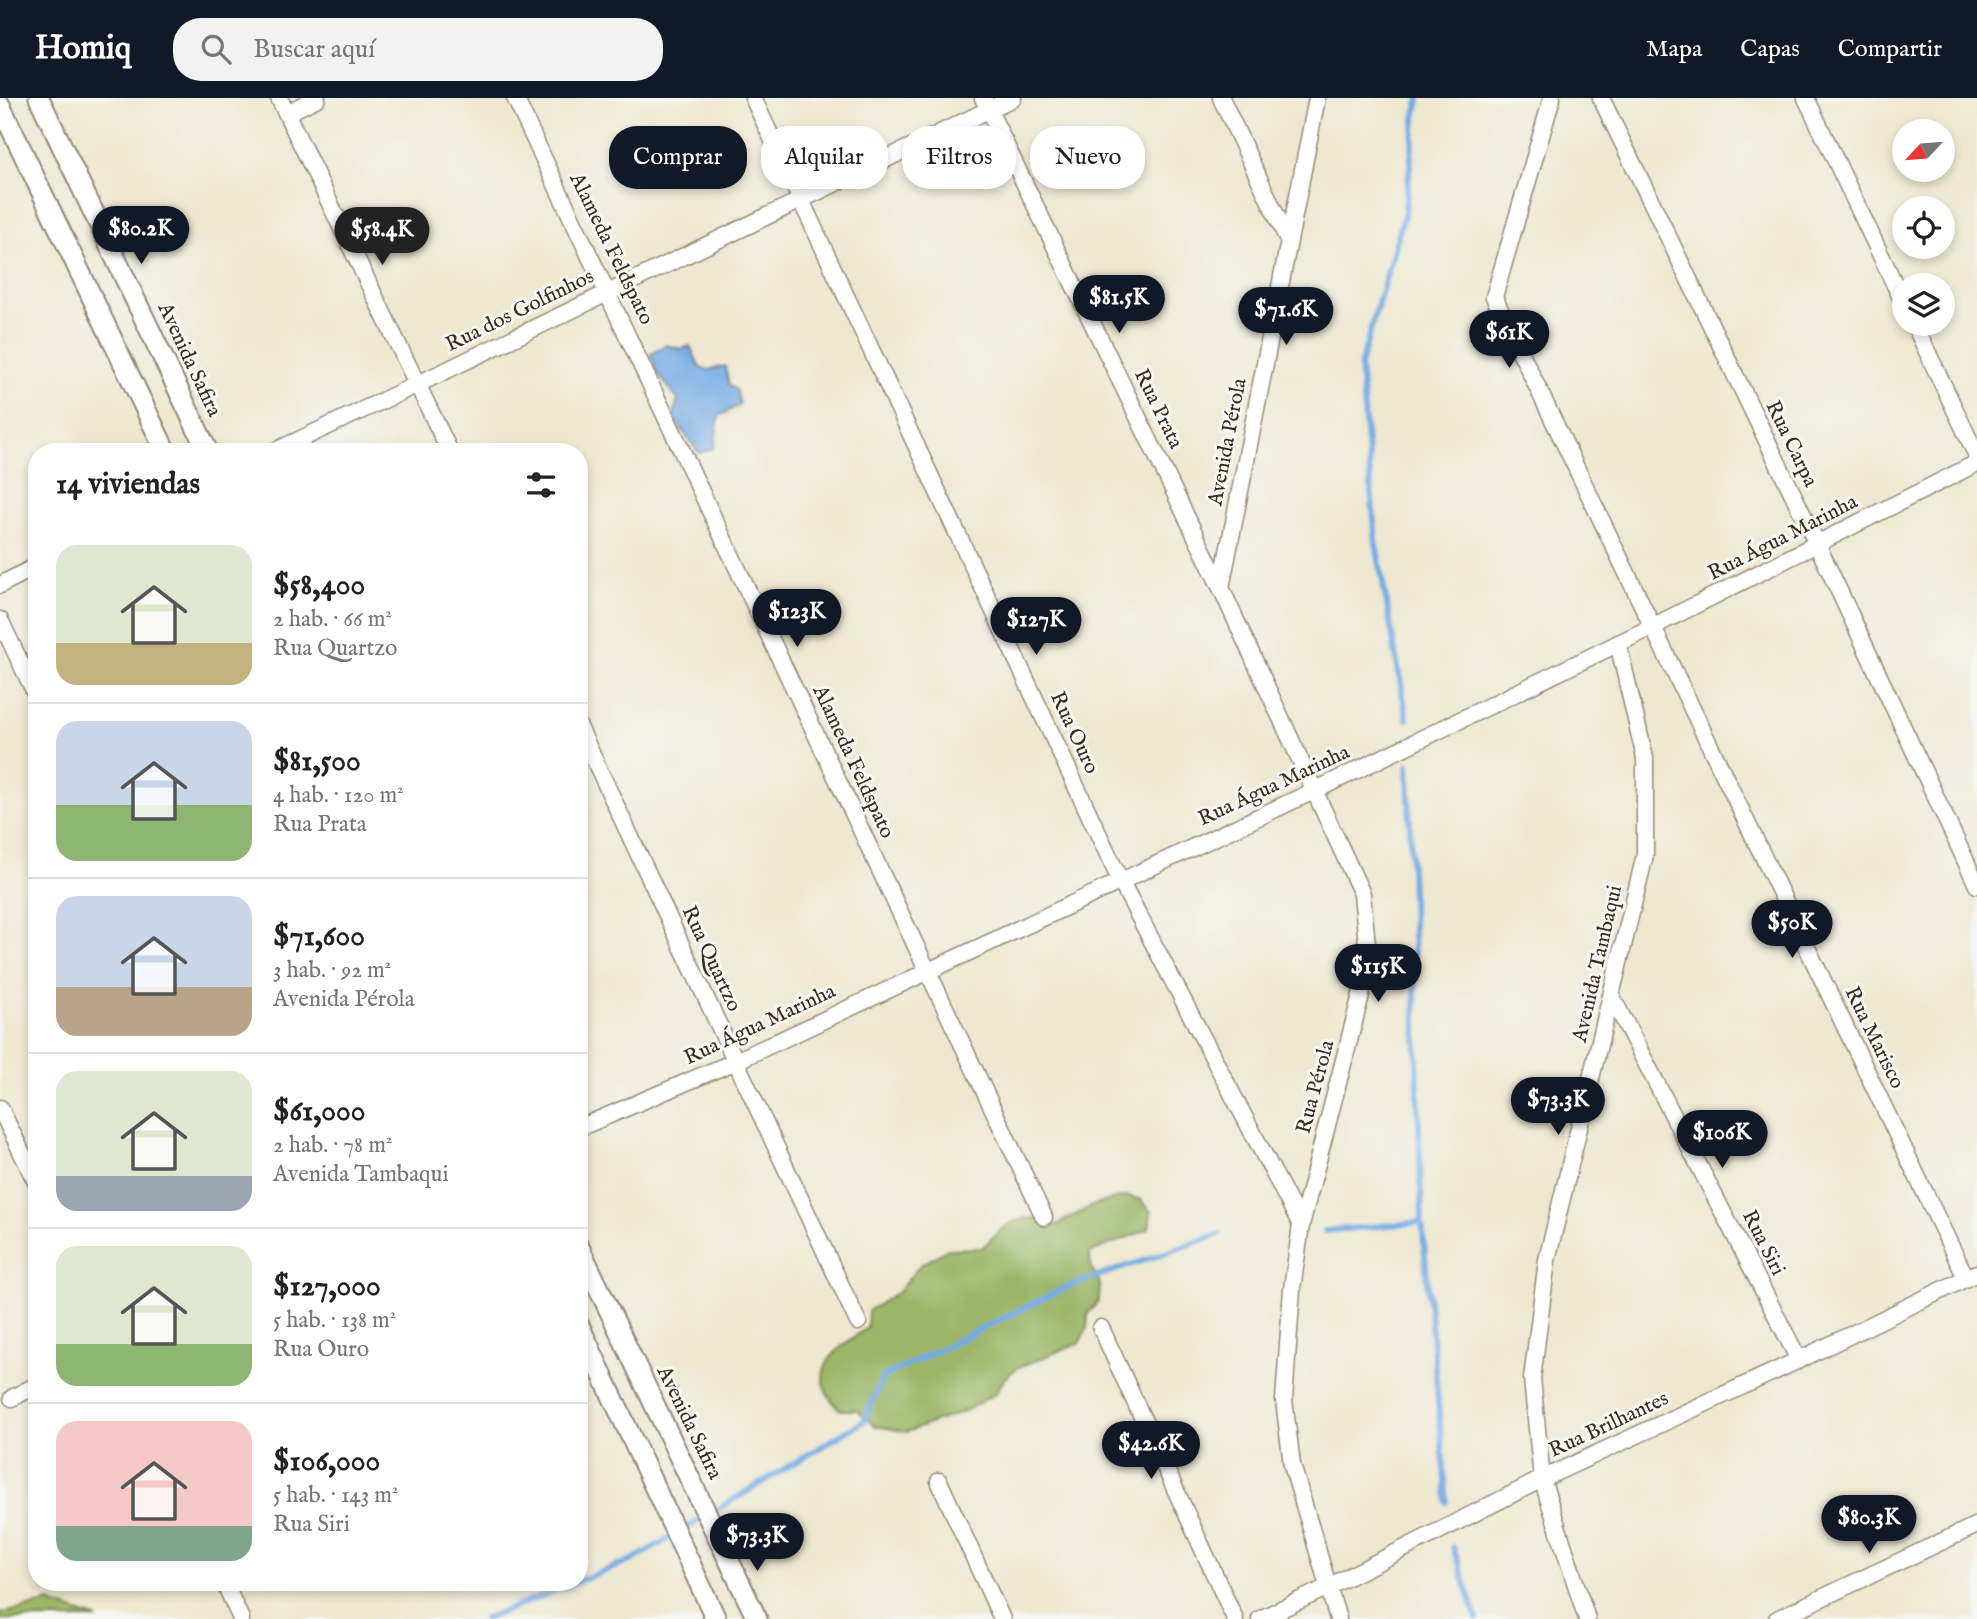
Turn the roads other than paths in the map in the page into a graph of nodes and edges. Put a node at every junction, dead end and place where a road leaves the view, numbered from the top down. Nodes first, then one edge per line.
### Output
1 (39, 98) edge
2 (317, 98) edge
3 (515, 98) edge
4 (753, 98) edge
5 (1013, 98) edge
6 (1221, 98) edge
7 (1317, 98) edge
8 (1552, 98) edge
9 (1601, 98) edge
10 (1805, 98) edge
11 (986, 104) edge
12 (0, 105) edge
13 (283, 106) edge
14 (802, 201) junction
15 (1288, 240) junction
16 (1892, 279) edge
17 (608, 291) junction
18 (1920, 336) edge
19 (418, 384) junction
20 (162, 443) edge
21 (204, 443) edge
22 (292, 443) edge
23 (446, 443) edge
24 (1977, 456) edge
25 (1977, 463) edge
26 (1816, 544) junction
27 (28, 571) edge
28 (0, 585) edge
29 (1221, 588) junction
30 (0, 620) edge
31 (1652, 627) junction
32 (1618, 643) junction
33 (28, 678) edge
34 (588, 746) edge
35 (1316, 790) junction
36 (1120, 880) junction
37 (1977, 885) edge
38 (928, 971) junction
39 (1612, 997) junction
40 (736, 1061) junction
41 (0, 1108) edge
42 (588, 1124) edge
43 (28, 1166) edge
44 (1044, 1217) dead end
45 (1301, 1225) junction
46 (588, 1266) edge
47 (1972, 1275) edge
48 (858, 1322) dead end
49 (1101, 1328) dead end
50 (588, 1344) edge
51 (1799, 1360) junction
52 (28, 1390) edge
53 (12, 1398) dead end
54 (1542, 1479) junction
55 (939, 1481) dead end
56 (1977, 1525) edge
57 (1328, 1587) junction
58 (228, 1591) edge
59 (242, 1619) edge
60 (716, 1619) edge
61 (757, 1619) edge
62 (1002, 1619) edge
63 (1235, 1619) edge
64 (1260, 1619) edge
65 (1338, 1619) edge
66 (1587, 1619) edge
67 (1777, 1619) edge

1 - 21 street, Avenida Safira
2 - 13 street
3 - 17 street, Alameda Feldspato
4 - 14 street, Rua Ouro
5 - 11 street, Rua dos Golfinhos
6 - 15 street
7 - 15 street, Avenida Pérola
8 - 31 street
9 - 26 street, Rua Carpa
10 - 16 street
11 - 14 street, Rua dos Golfinhos
11 - 29 street, Rua Prata
12 - 20 street
13 - 19 street
14 - 17 street, Rua dos Golfinhos
14 - 36 street, Rua Ouro
15 - 29 street, Avenida Pérola
17 - 19 street, Rua dos Golfinhos
17 - 38 street, Alameda Feldspato
18 - 24 street
19 - 22 street, Rua dos Golfinhos
19 - 23 street
25 - 26 street, Rua Água Marinha
26 - 31 street, Rua Água Marinha
26 - 37 street, Rua Carpa
27 - 28 street
29 - 35 street, Rua Pérola
30 - 33 street
31 - 32 street, Rua Água Marinha
31 - 47 street, Rua Marisco
32 - 35 street, Rua Água Marinha
32 - 39 street, Avenida Tambaqui
34 - 40 street, Rua Quartzo
35 - 36 street, Rua Água Marinha
35 - 45 street, Rua Pérola
36 - 38 street, Rua Água Marinha
36 - 45 street, Rua Ouro
38 - 40 street, Rua Água Marinha
38 - 44 street, Alameda Feldspato
39 - 51 street, Rua Siri
39 - 54 street, Avenida Tambaqui
40 - 42 street, Rua Água Marinha
40 - 48 street, Rua Quartzo
41 - 43 street
45 - 57 street, Rua Pérola
46 - 61 street, Avenida Safira
47 - 51 street, Rua Brilhantes
49 - 63 street
50 - 60 street
51 - 54 street, Rua Brilhantes
52 - 53 street
54 - 57 street, Rua Brilhantes
54 - 66 street, Avenida Tambaqui
55 - 62 street
56 - 67 street
57 - 64 street, Rua Brilhantes
57 - 65 street, Rua Pérola
58 - 59 street

